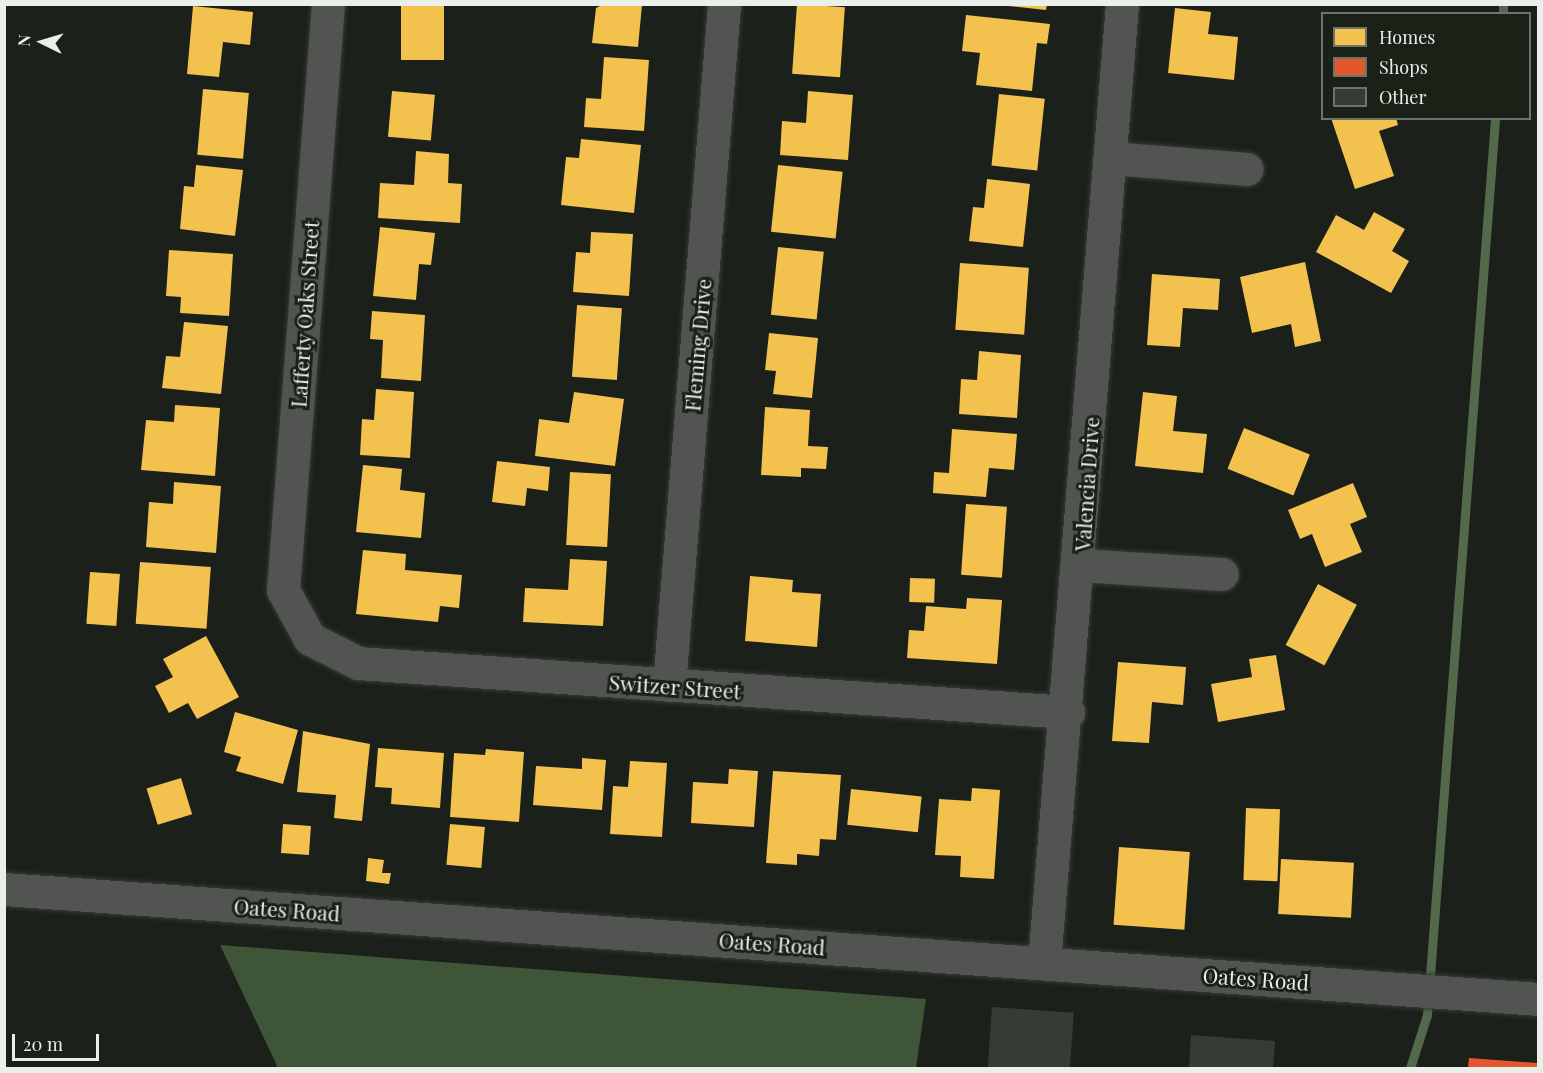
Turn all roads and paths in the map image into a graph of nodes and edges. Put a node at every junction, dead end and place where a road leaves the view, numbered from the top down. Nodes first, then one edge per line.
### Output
1 (328, 4) edge
2 (724, 4) edge
3 (1122, 4) edge
4 (1110, 158) junction
5 (1247, 170) dead end
6 (1080, 565) junction
7 (1222, 574) dead end
8 (299, 620) joint
9 (669, 685) junction
10 (1068, 712) junction
11 (4, 889) edge
12 (1044, 963) junction
13 (1539, 999) edge

1 - 8 street, Lafferty Oaks Street
2 - 9 street, Fleming Drive
3 - 4 street, Valencia Drive
4 - 5 street
4 - 6 street, Valencia Drive
6 - 7 street
6 - 10 street, Valencia Drive
8 - 9 street, Switzer Street
9 - 10 street, Switzer Street
10 - 12 street, Valencia Drive
11 - 12 street, Oates Road
12 - 13 street, Oates Road

